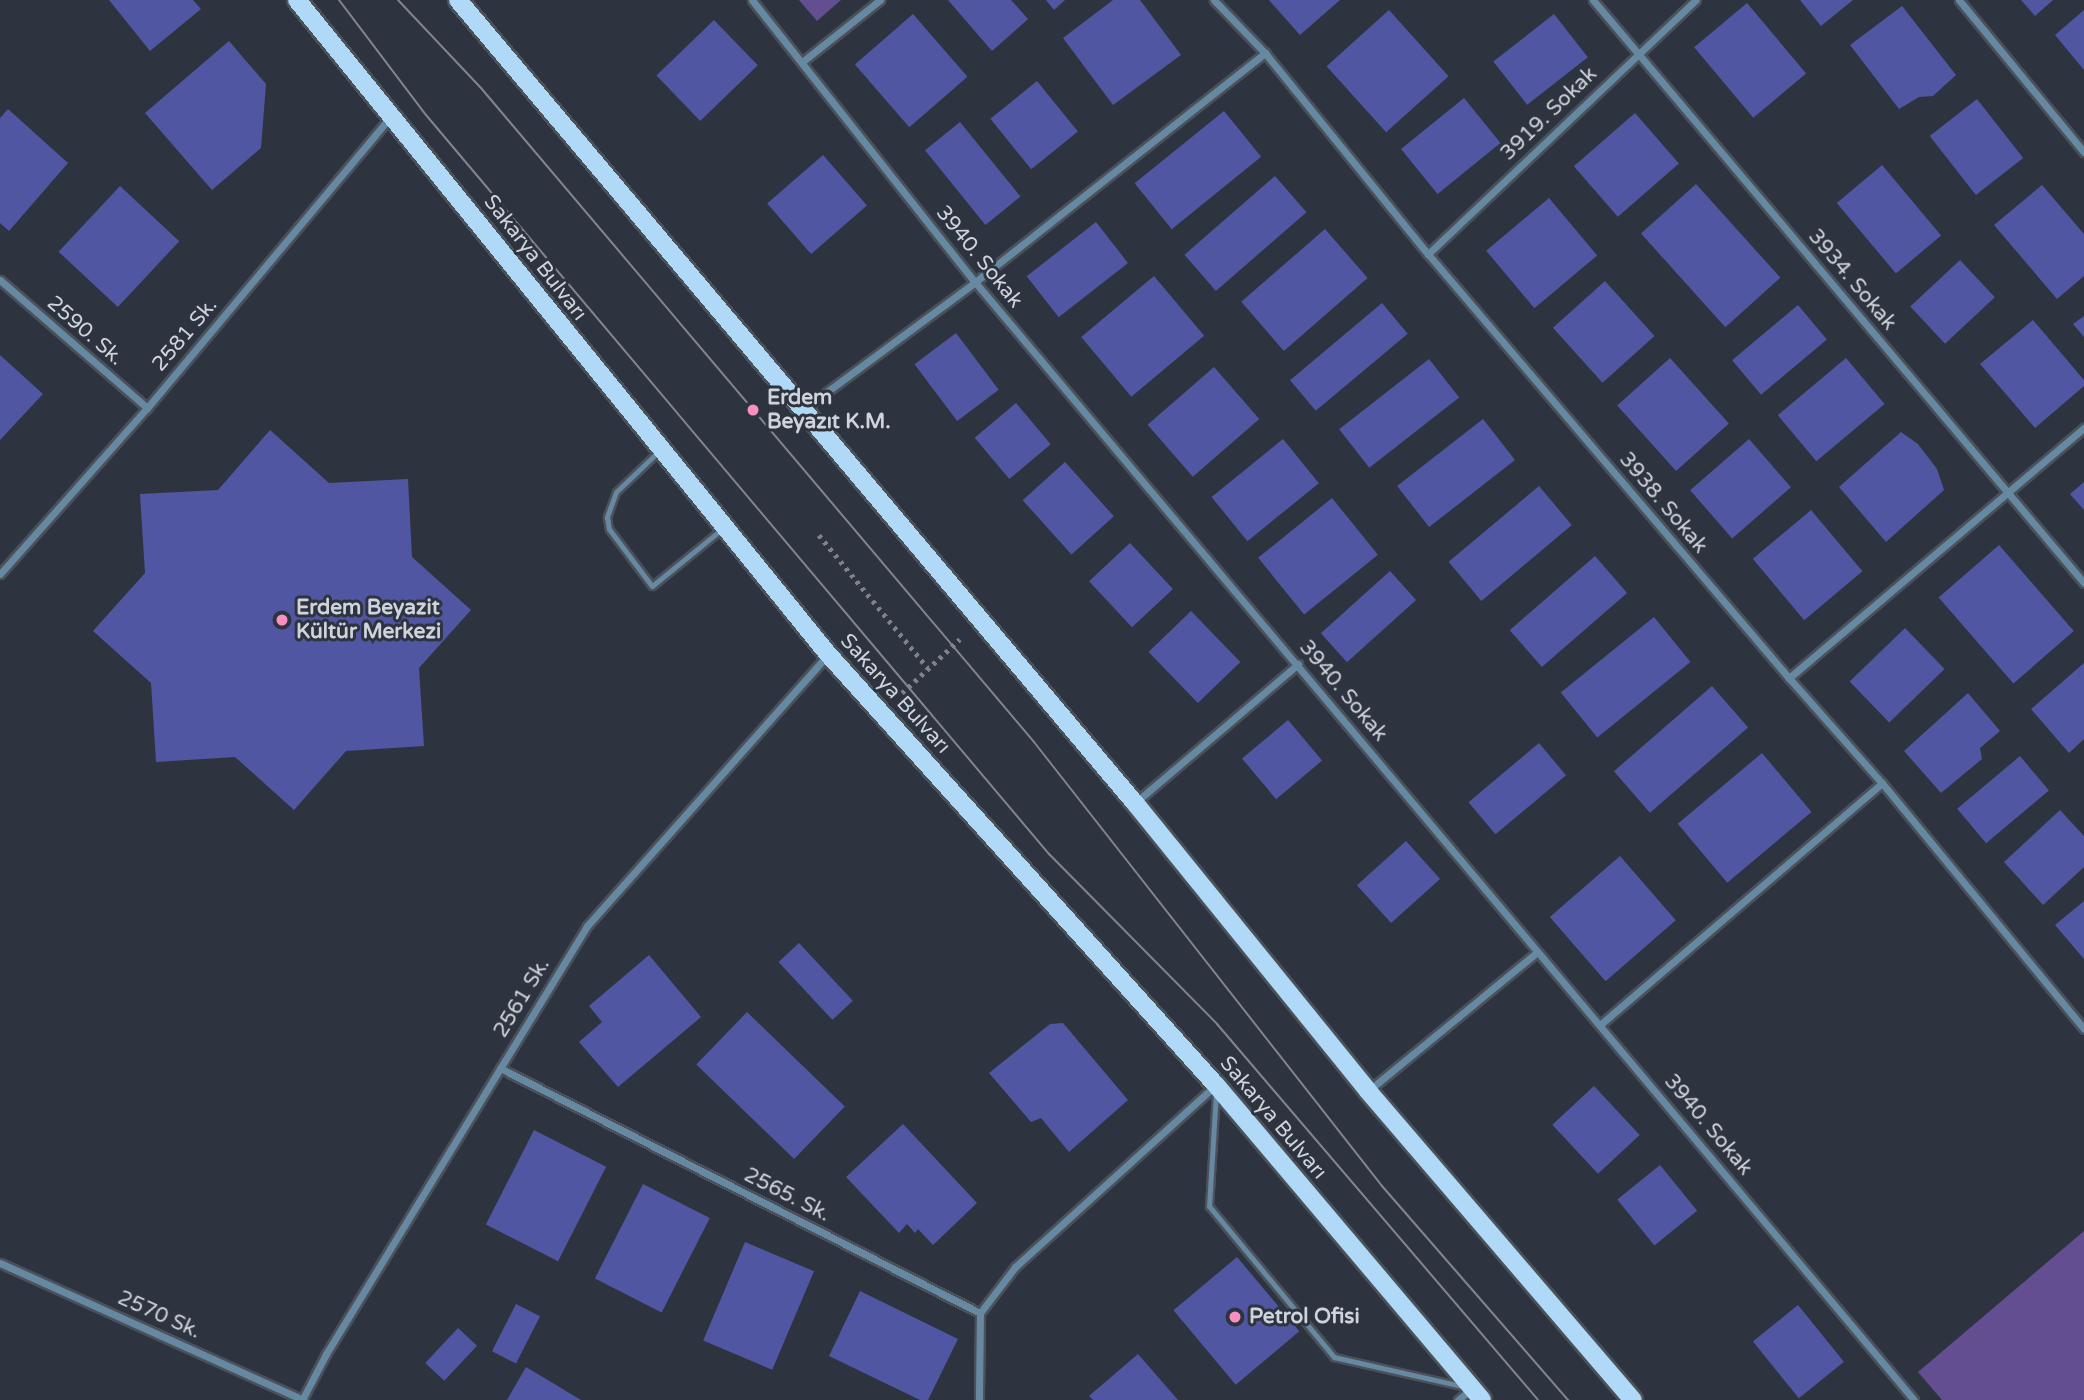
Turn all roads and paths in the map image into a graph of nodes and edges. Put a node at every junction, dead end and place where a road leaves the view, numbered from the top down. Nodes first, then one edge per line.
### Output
1 (297, 0) edge
2 (458, 0) edge
3 (751, 0) edge
4 (880, 0) edge
5 (1214, 0) edge
6 (1593, 0) edge
7 (1696, 0) edge
8 (1959, 0) edge
9 (1265, 53) junction
10 (1638, 53) junction
11 (802, 62) junction
12 (392, 114) junction
13 (2084, 152) edge
14 (1428, 254) junction
15 (0, 280) edge
16 (975, 282) junction
17 (147, 408) junction
18 (805, 408) junction
19 (2084, 428) edge
20 (661, 450) junction
21 (2009, 493) junction
22 (724, 527) junction
23 (819, 535) dead end
24 (0, 574) edge
25 (2084, 583) edge
26 (982, 619) junction
27 (828, 654) junction
28 (1298, 664) junction
29 (928, 668) junction
30 (1789, 678) junction
31 (880, 712) junction
32 (1882, 783) junction
33 (1135, 803) junction
34 (1537, 951) junction
35 (1601, 1024) junction
36 (2084, 1029) edge
37 (500, 1068) junction
38 (1216, 1085) junction
39 (1368, 1091) junction
40 (0, 1263) edge
41 (980, 1313) junction
42 (1477, 1394) edge
43 (302, 1400) edge
44 (979, 1400) edge
45 (1458, 1400) edge
46 (1633, 1400) edge
47 (1914, 1400) edge

1 - 12 main road, Sakarya Bulvarı
2 - 18 main road
3 - 11 street, 3940. Sokak
4 - 11 street
5 - 9 street, 3938. Sokak
6 - 10 street, 3934. Sokak
7 - 10 street, 3919. Sokak
8 - 13 street
9 - 14 street, 3938. Sokak
9 - 16 street
10 - 14 street, 3919. Sokak
10 - 21 street, 3934. Sokak
11 - 16 street, 3940. Sokak
12 - 17 street, 2581 Sk.
12 - 20 main road, Sakarya Bulvarı
14 - 30 street, 3938. Sokak
15 - 17 street, 2590. Sk.
16 - 18 street
16 - 28 street, 3940. Sokak
17 - 24 street, 2581 Sk.
18 - 26 main road
19 - 21 street
20 - 22 main road, Sakarya Bulvarı
20 - 22 lane
21 - 25 street, 3934. Sokak
21 - 30 street
22 - 27 main road, Sakarya Bulvarı
23 - 29 path
26 - 29 path
26 - 33 main road
27 - 31 main road, Sakarya Bulvarı
27 - 37 street, 2561 Sk.
28 - 33 street
28 - 34 street, 3940. Sokak
29 - 31 path
30 - 32 street, 3938. Sokak
31 - 38 main road, Sakarya Bulvarı
32 - 35 street
32 - 36 street, 3938. Sokak
33 - 39 main road
34 - 35 street, 3940. Sokak
34 - 39 street
35 - 47 street, 3940. Sokak
37 - 41 street, 2565. Sk.
37 - 43 street, 2561 Sk.
38 - 41 street
38 - 42 main road, Sakarya Bulvarı
38 - 42 lane
39 - 46 main road
40 - 43 street, 2570 Sk.
41 - 44 street
42 - 45 street

